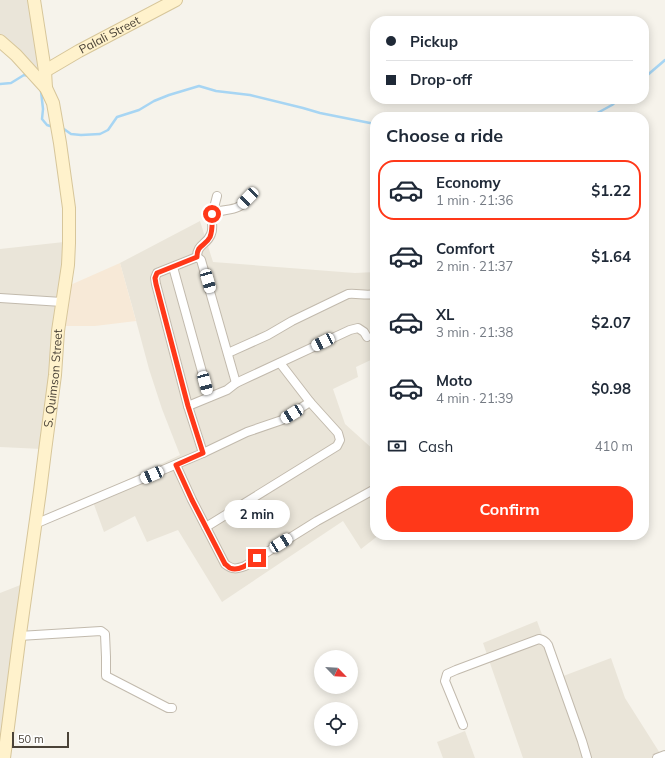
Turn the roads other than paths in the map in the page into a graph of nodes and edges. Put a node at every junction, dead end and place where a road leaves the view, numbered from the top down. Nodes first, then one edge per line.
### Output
1 (34, 0) edge
2 (176, 0) edge
3 (0, 41) edge
4 (45, 71) junction
5 (46, 88) junction
6 (217, 196) dead end
7 (248, 198) dead end
8 (212, 214) junction
9 (197, 257) junction
10 (173, 267) junction
11 (370, 294) edge
12 (0, 298) edge
13 (62, 302) junction
14 (367, 337) dead end
15 (228, 353) junction
16 (280, 363) junction
17 (236, 383) junction
18 (209, 397) junction
19 (310, 402) junction
20 (188, 406) junction
21 (203, 453) junction
22 (176, 465) junction
23 (370, 492) edge
24 (35, 524) junction
25 (206, 527) junction
26 (19, 636) junction
27 (172, 708) dead end
28 (463, 725) dead end
29 (665, 755) edge
30 (4, 758) edge
31 (587, 758) edge
32 (657, 758) edge

1 - 4 street, S. Quimson Street
2 - 4 street, Palali Street
3 - 5 street
4 - 5 street, S. Quimson Street
5 - 13 street, S. Quimson Street
6 - 8 street
7 - 8 street
8 - 9 street
9 - 10 street
9 - 15 street
10 - 18 street
10 - 20 street
11 - 15 street
12 - 13 street
13 - 24 street, S. Quimson Street
14 - 16 street
15 - 17 street
16 - 17 street
16 - 19 street
17 - 18 street
18 - 20 street
19 - 21 street
19 - 25 street
20 - 21 street
21 - 22 street
22 - 24 street
22 - 25 street
23 - 25 street
24 - 26 street, S. Quimson Street
26 - 27 street
26 - 30 street, S. Quimson Street
28 - 31 street
29 - 32 street

